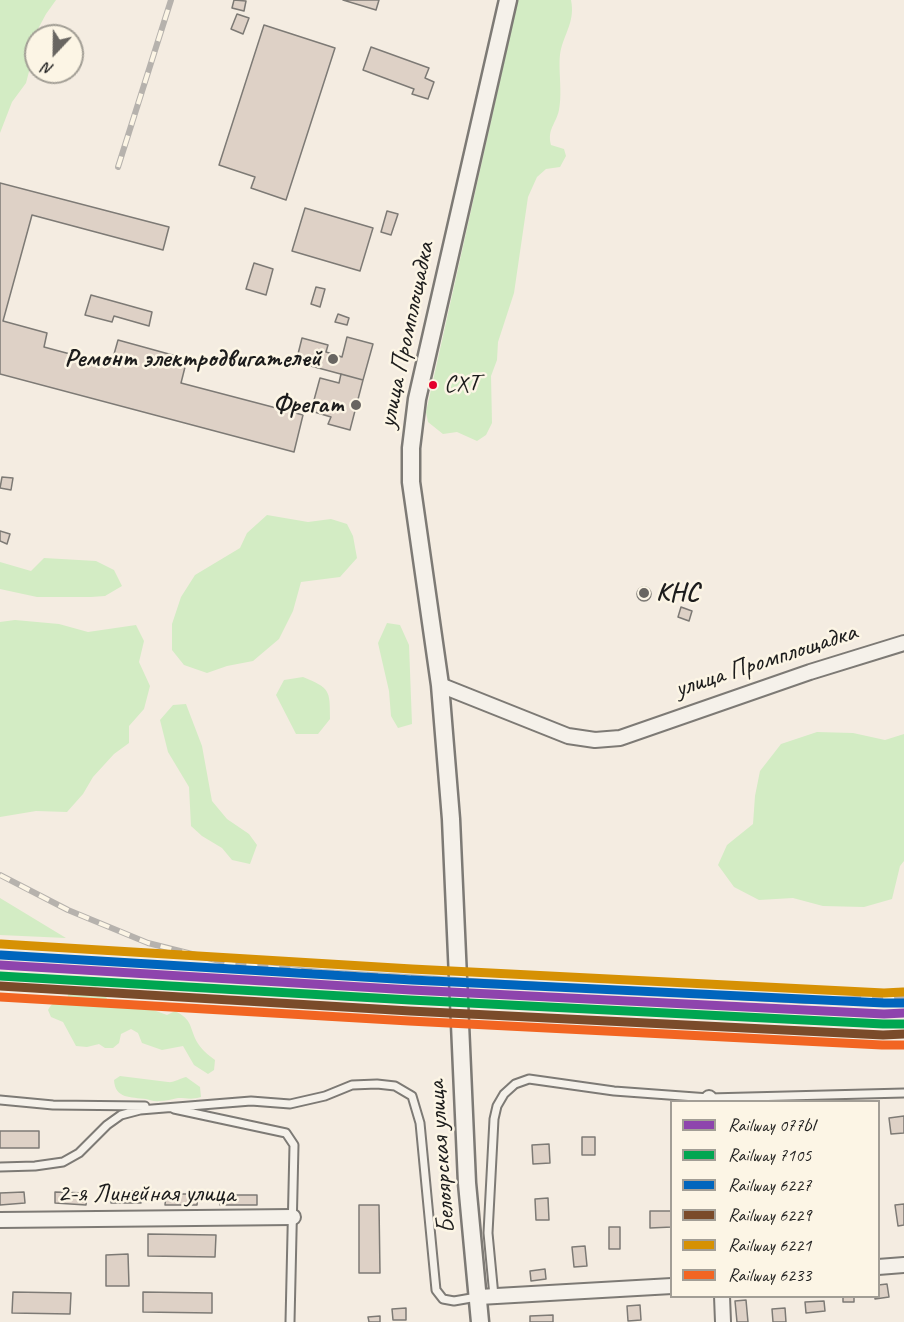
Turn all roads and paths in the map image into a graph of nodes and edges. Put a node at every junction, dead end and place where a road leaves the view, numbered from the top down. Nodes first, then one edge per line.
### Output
1 (508, 0) edge
2 (904, 643) edge
3 (440, 685) junction
4 (460, 988) joint
5 (904, 1092) edge
6 (0, 1100) edge
7 (709, 1100) edge
8 (164, 1107) junction
9 (0, 1167) edge
10 (293, 1217) junction
11 (0, 1220) edge
12 (904, 1265) edge
13 (880, 1267) edge
14 (670, 1286) edge
15 (486, 1296) junction
16 (722, 1298) edge
17 (290, 1322) edge
18 (480, 1322) edge
19 (723, 1322) edge

1 - 3 street, улица Промплощадка
2 - 3 street, улица Промплощадка
3 - 4 street, улица Промплощадка
4 - 15 street, Белоярская улица
5 - 7 lane
6 - 8 lane
7 - 15 lane
8 - 9 lane
8 - 10 lane
8 - 15 lane
10 - 11 street, 2-я Линейная улица
10 - 17 lane
12 - 13 street
14 - 15 street
15 - 18 street, Белоярская улица
16 - 19 street

